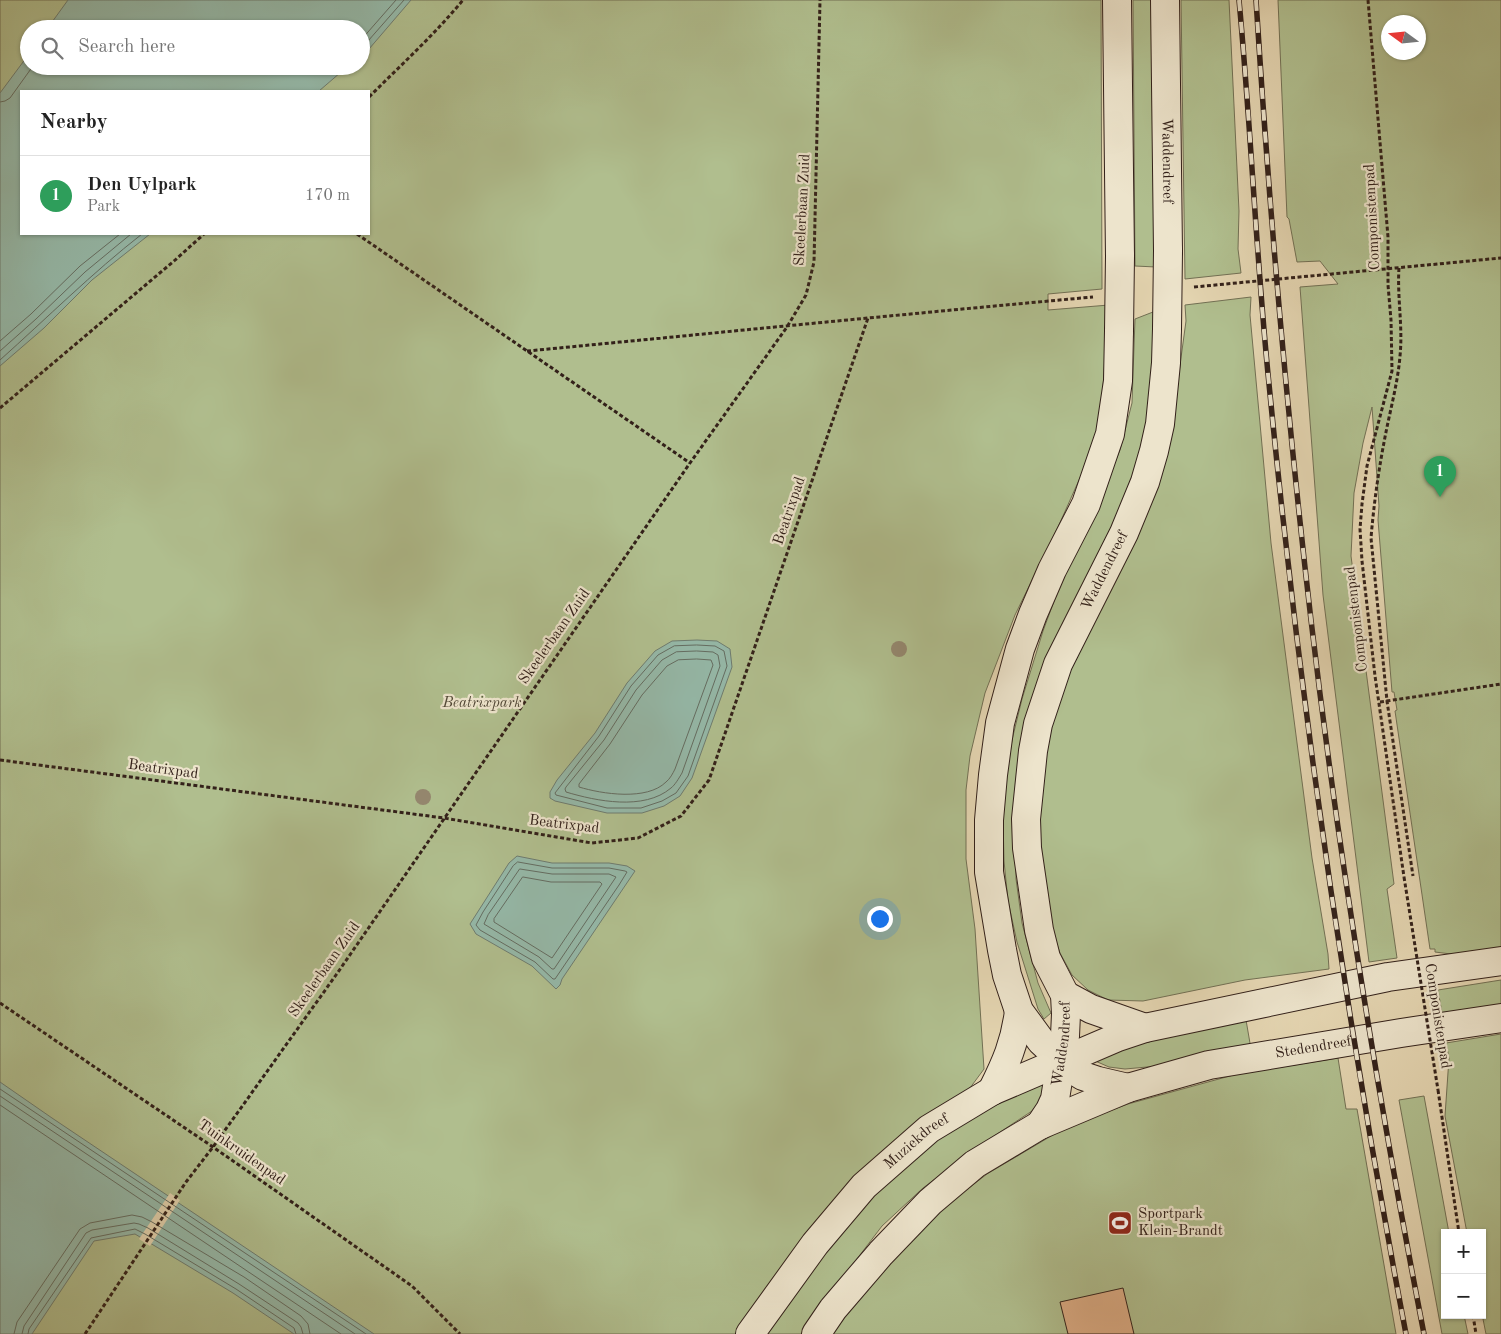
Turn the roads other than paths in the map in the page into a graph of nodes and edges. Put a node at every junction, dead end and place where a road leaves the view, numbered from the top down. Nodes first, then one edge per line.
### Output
1 (1118, 0) edge
2 (1165, 0) edge
3 (1501, 960) edge
4 (1065, 995) junction
5 (1019, 1011) junction
6 (1501, 1018) edge
7 (1145, 1028) junction
8 (1061, 1061) junction
9 (1128, 1088) junction
10 (992, 1091) junction
11 (1040, 1125) junction
12 (750, 1334) edge
13 (816, 1334) edge

1 - 5 main road, bridge
2 - 4 main road, Waddendreef, bridge
3 - 7 main road
4 - 7 main road
4 - 8 main road, Waddendreef
5 - 8 main road, Stedendreef
5 - 10 main road
6 - 9 main road, Stedendreef
7 - 8 main road, Muziekdreef
8 - 9 main road, Stedendreef
8 - 10 main road, Muziekdreef
8 - 11 main road, Waddendreef
9 - 11 main road, Stedendreef
10 - 12 main road, Muziekdreef
11 - 13 main road

